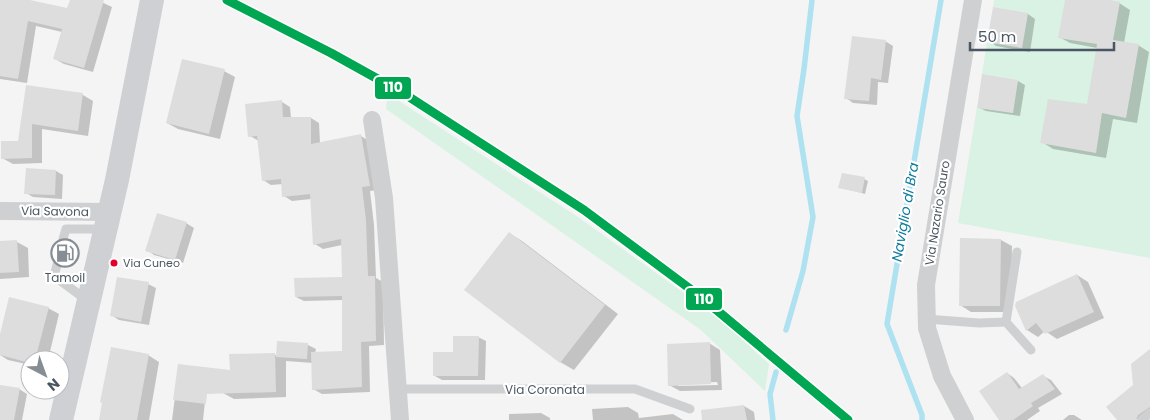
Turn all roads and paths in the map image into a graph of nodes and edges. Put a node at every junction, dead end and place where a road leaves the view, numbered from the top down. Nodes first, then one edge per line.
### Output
1 (973, 0) edge
2 (151, 5) edge
3 (372, 120) dead end
4 (0, 211) edge
5 (108, 220) junction
6 (63, 239) dead end
7 (1017, 252) dead end
8 (60, 254) dead end
9 (88, 302) junction
10 (926, 319) junction
11 (1006, 322) junction
12 (1031, 350) dead end
13 (397, 390) junction
14 (690, 408) dead end
15 (1150, 413) edge
16 (61, 420) edge
17 (400, 420) edge
18 (965, 420) edge
19 (1142, 420) edge

1 - 10 street, Via Nazario Sauro
2 - 5 main road
3 - 13 street
4 - 5 street, Via Savona
5 - 6 lane
5 - 9 main road
7 - 11 lane
8 - 9 lane
9 - 16 main road
10 - 11 lane
10 - 18 street, Via Nazario Sauro
11 - 12 lane
13 - 14 lane, Via Coronata
13 - 17 street
15 - 19 lane

